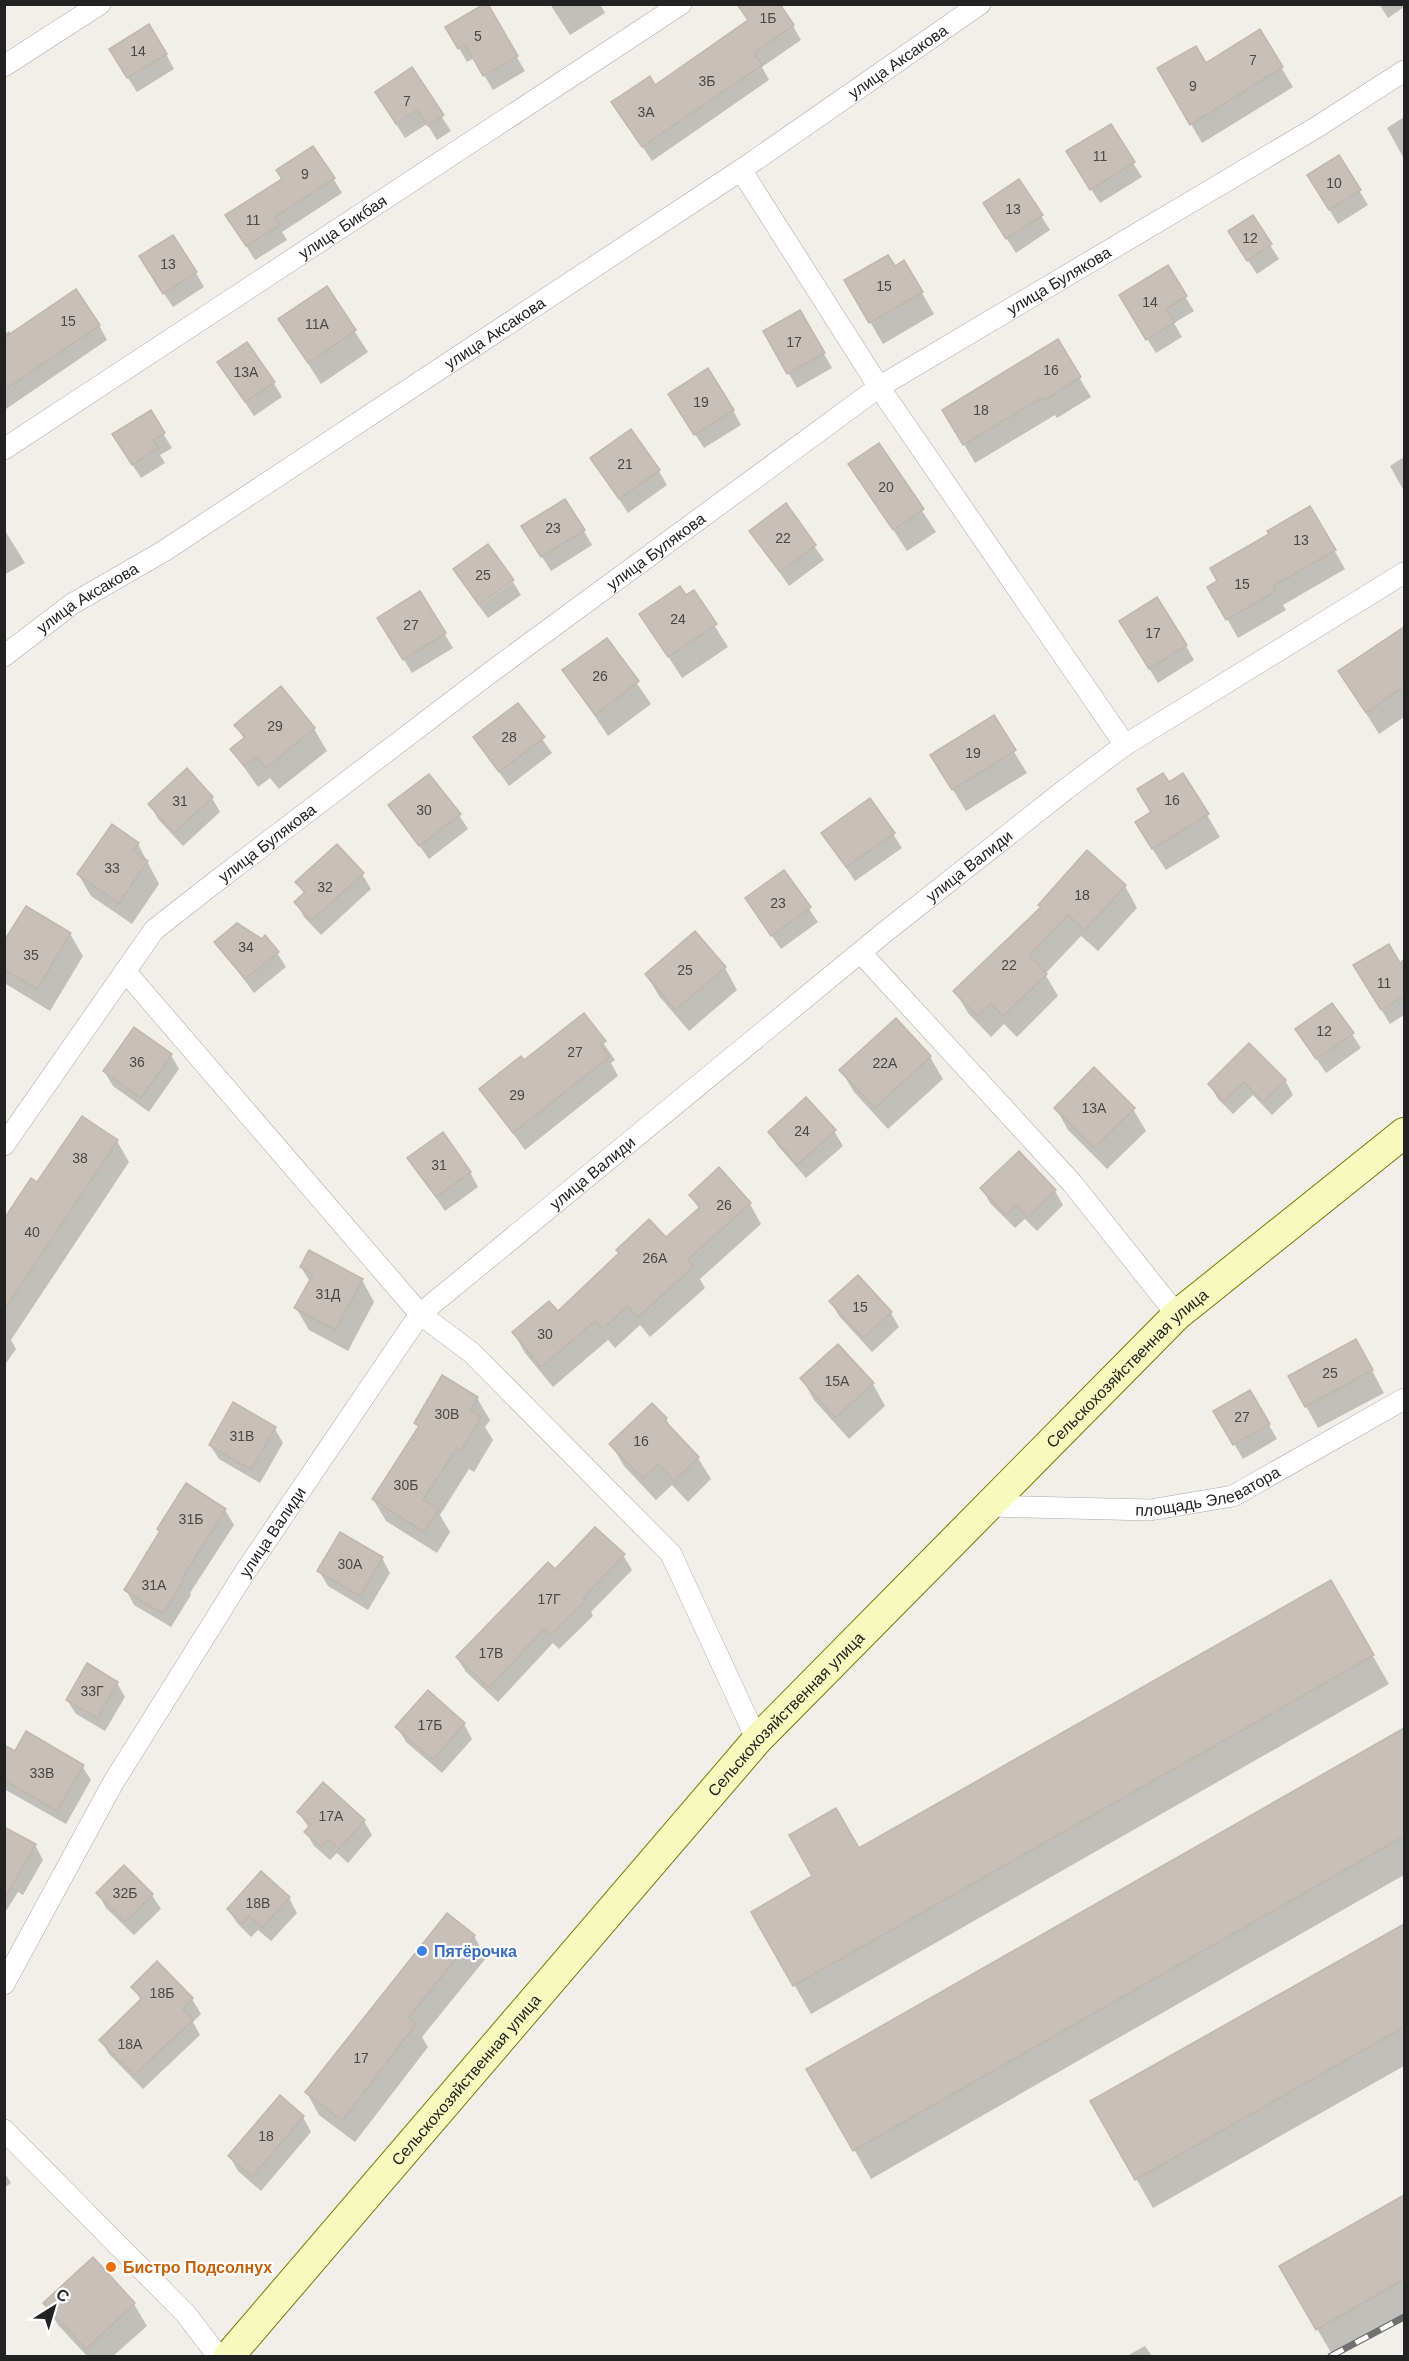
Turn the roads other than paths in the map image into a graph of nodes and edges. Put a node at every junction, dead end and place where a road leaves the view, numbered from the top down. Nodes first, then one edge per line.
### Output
1 (100, 4) edge
2 (681, 4) edge
3 (980, 4) edge
4 (4, 66) edge
5 (1404, 71) edge
6 (741, 170) junction
7 (879, 387) junction
8 (4, 449) edge
9 (1404, 573) edge
10 (4, 656) edge
11 (1125, 746) junction
12 (861, 953) junction
13 (125, 971) junction
14 (1404, 1133) edge
15 (4, 1145) edge
16 (420, 1314) junction
17 (1177, 1315) junction
18 (1404, 1399) edge
19 (989, 1506) junction
20 (757, 1740) junction
21 (4, 1984) edge
22 (4, 2130) edge
23 (218, 2356) edge
24 (230, 2356) edge

1 - 4 street
2 - 8 street, улица Бикбая
3 - 6 street, улица Аксакова
5 - 7 street, улица Булякова
6 - 7 street
6 - 10 street, улица Аксакова
7 - 11 street
7 - 13 street, улица Булякова
9 - 11 street, улица Валиди
11 - 12 street, улица Валиди
12 - 16 street, улица Валиди
12 - 17 street
13 - 15 street, улица Булякова
13 - 16 street
14 - 17 main road, Сельскохозяйственная улица
16 - 20 street
16 - 21 street, улица Валиди
17 - 19 main road, Сельскохозяйственная улица
18 - 19 street, площадь Элеватора
19 - 20 main road, Сельскохозяйственная улица
20 - 24 main road, Сельскохозяйственная улица
22 - 23 street

